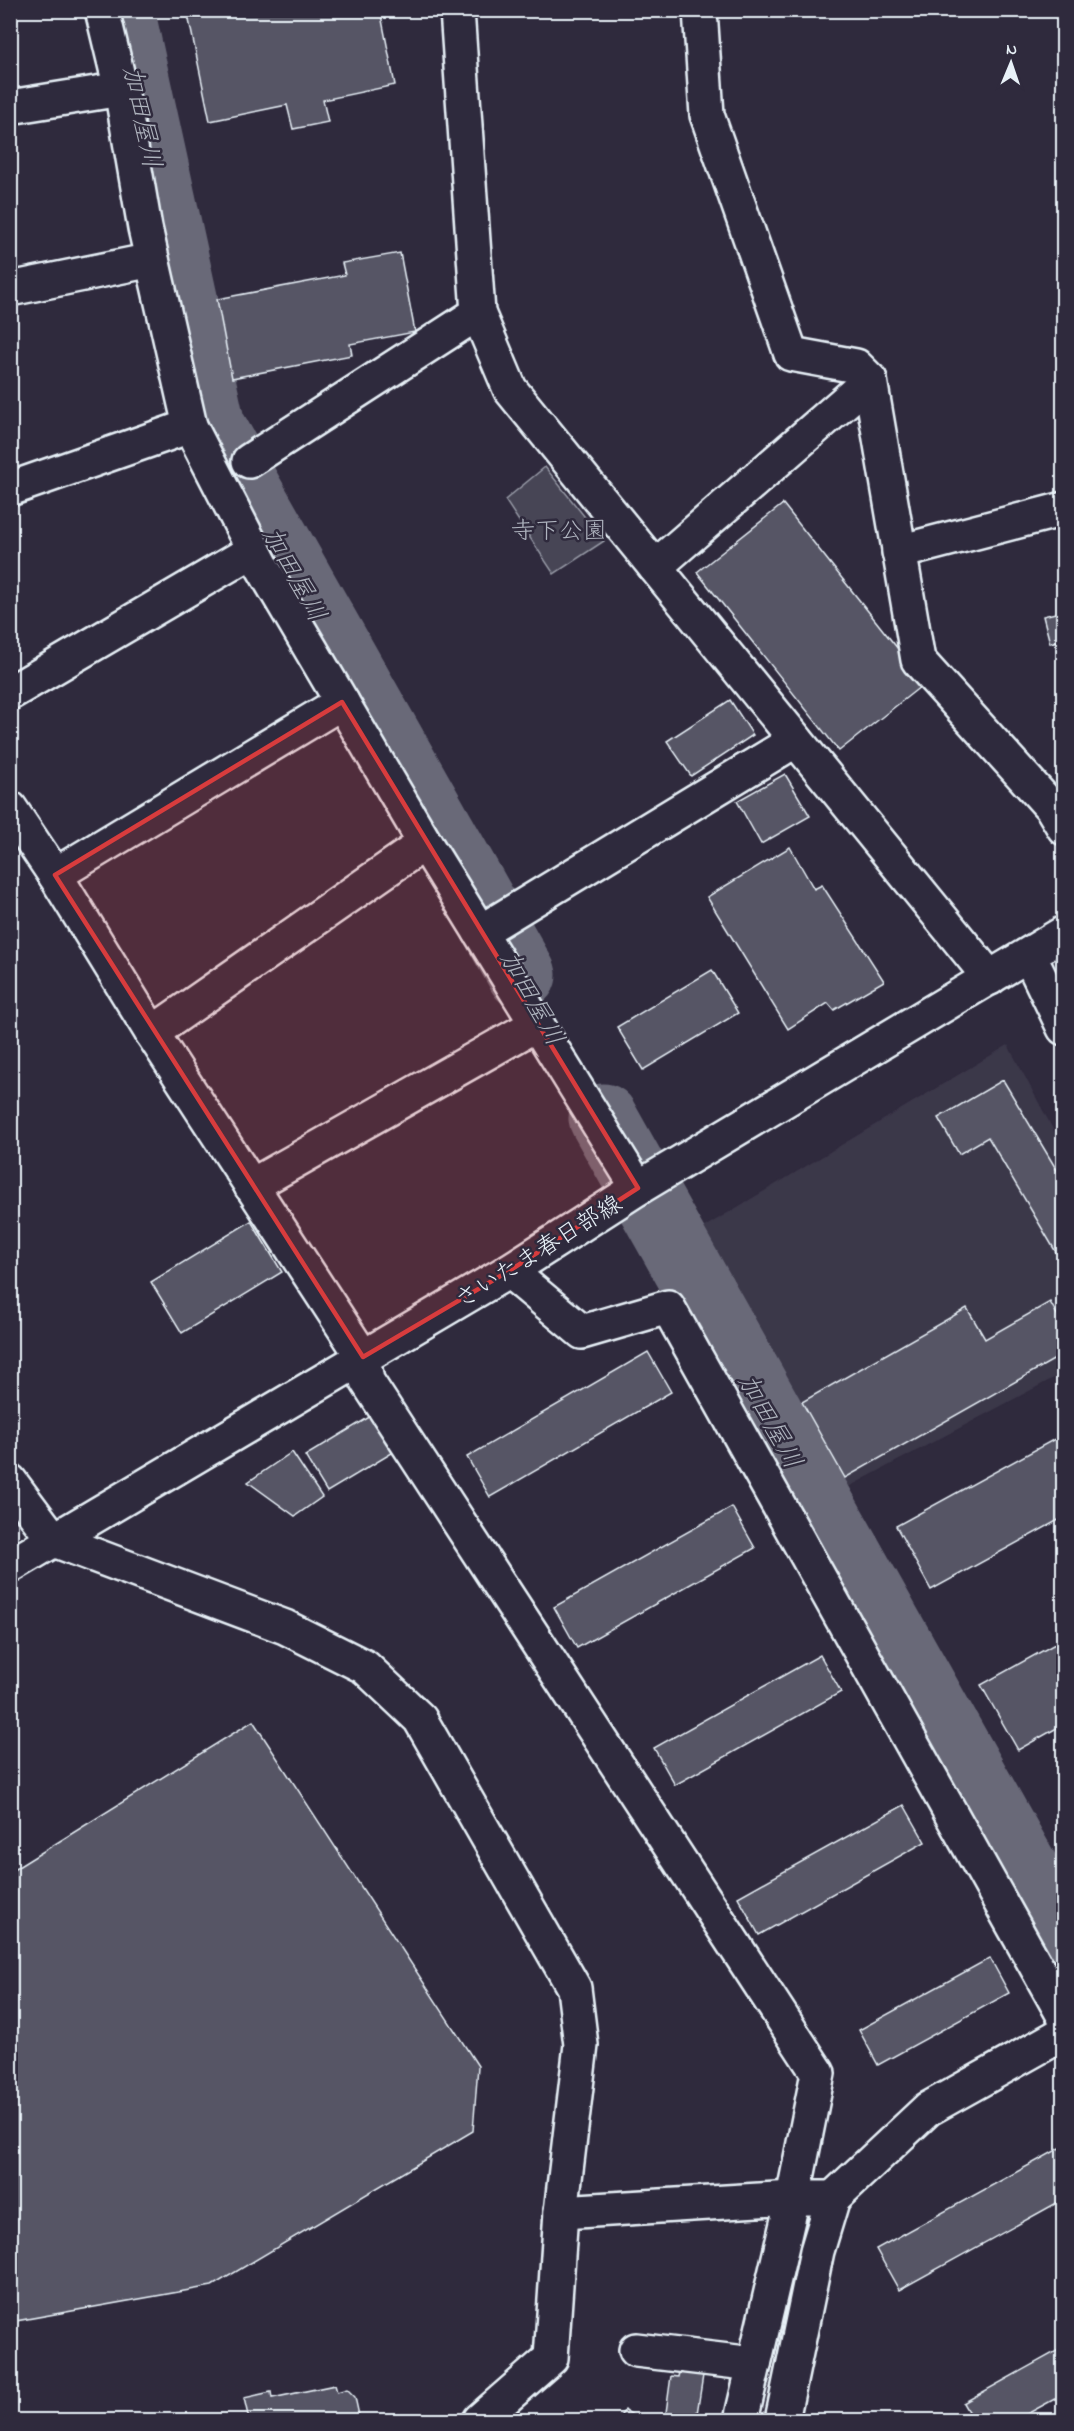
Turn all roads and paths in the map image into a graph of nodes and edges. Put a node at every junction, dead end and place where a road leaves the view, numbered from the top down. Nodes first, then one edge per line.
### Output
1 (102, 10) edge
2 (457, 10) edge
3 (700, 10) edge
4 (121, 89) junction
5 (10, 107) edge
6 (152, 260) junction
7 (10, 289) edge
8 (478, 314) junction
9 (870, 380) junction
10 (190, 426) junction
11 (249, 461) dead end
12 (10, 489) edge
13 (1064, 509) edge
14 (254, 550) junction
15 (899, 552) junction
16 (655, 567) junction
17 (10, 693) edge
18 (342, 702) junction
19 (796, 740) junction
20 (10, 808) edge
21 (1064, 828) edge
22 (425, 843) junction
23 (55, 875) junction
24 (480, 932) junction
25 (1064, 933) edge
26 (1029, 955) junction
27 (990, 978) junction
28 (537, 1024) junction
29 (1064, 1028) edge
30 (152, 1033) junction
31 (251, 1186) junction
32 (638, 1188) junction
33 (510, 1271) junction
34 (363, 1357) junction
35 (10, 1481) edge
36 (54, 1540) junction
37 (10, 1566) edge
38 (1064, 2016) edge
39 (1064, 2032) edge
40 (793, 2198) junction
41 (833, 2198) junction
42 (561, 2212) junction
43 (636, 2350) dead end
44 (754, 2364) junction
45 (480, 2421) edge
46 (741, 2421) edge
47 (782, 2421) edge

1 - 4 street
2 - 8 street
3 - 9 street
4 - 5 street
4 - 6 street
6 - 7 street
6 - 10 street
8 - 11 street
8 - 16 street
9 - 15 street
9 - 16 street
10 - 12 street
10 - 14 street
13 - 15 street
14 - 17 street
14 - 18 street
15 - 21 street
16 - 19 street
18 - 22 street
18 - 23 street
19 - 24 street
19 - 27 street
20 - 23 street
22 - 24 street
22 - 30 street
23 - 30 street
24 - 28 street
25 - 26 street, さいたま春日部線
26 - 27 street, さいたま春日部線
26 - 29 street
27 - 32 street, さいたま春日部線
28 - 31 street
28 - 32 street
30 - 31 street
31 - 34 street
32 - 33 street, さいたま春日部線
33 - 34 street, さいたま春日部線
33 - 38 street
34 - 36 street, さいたま春日部線
34 - 40 street
35 - 36 street
36 - 37 street, さいたま春日部線
36 - 42 street
39 - 41 street
40 - 41 street
40 - 42 street
40 - 44 street
41 - 47 street
42 - 45 street
43 - 44 street
44 - 46 street

